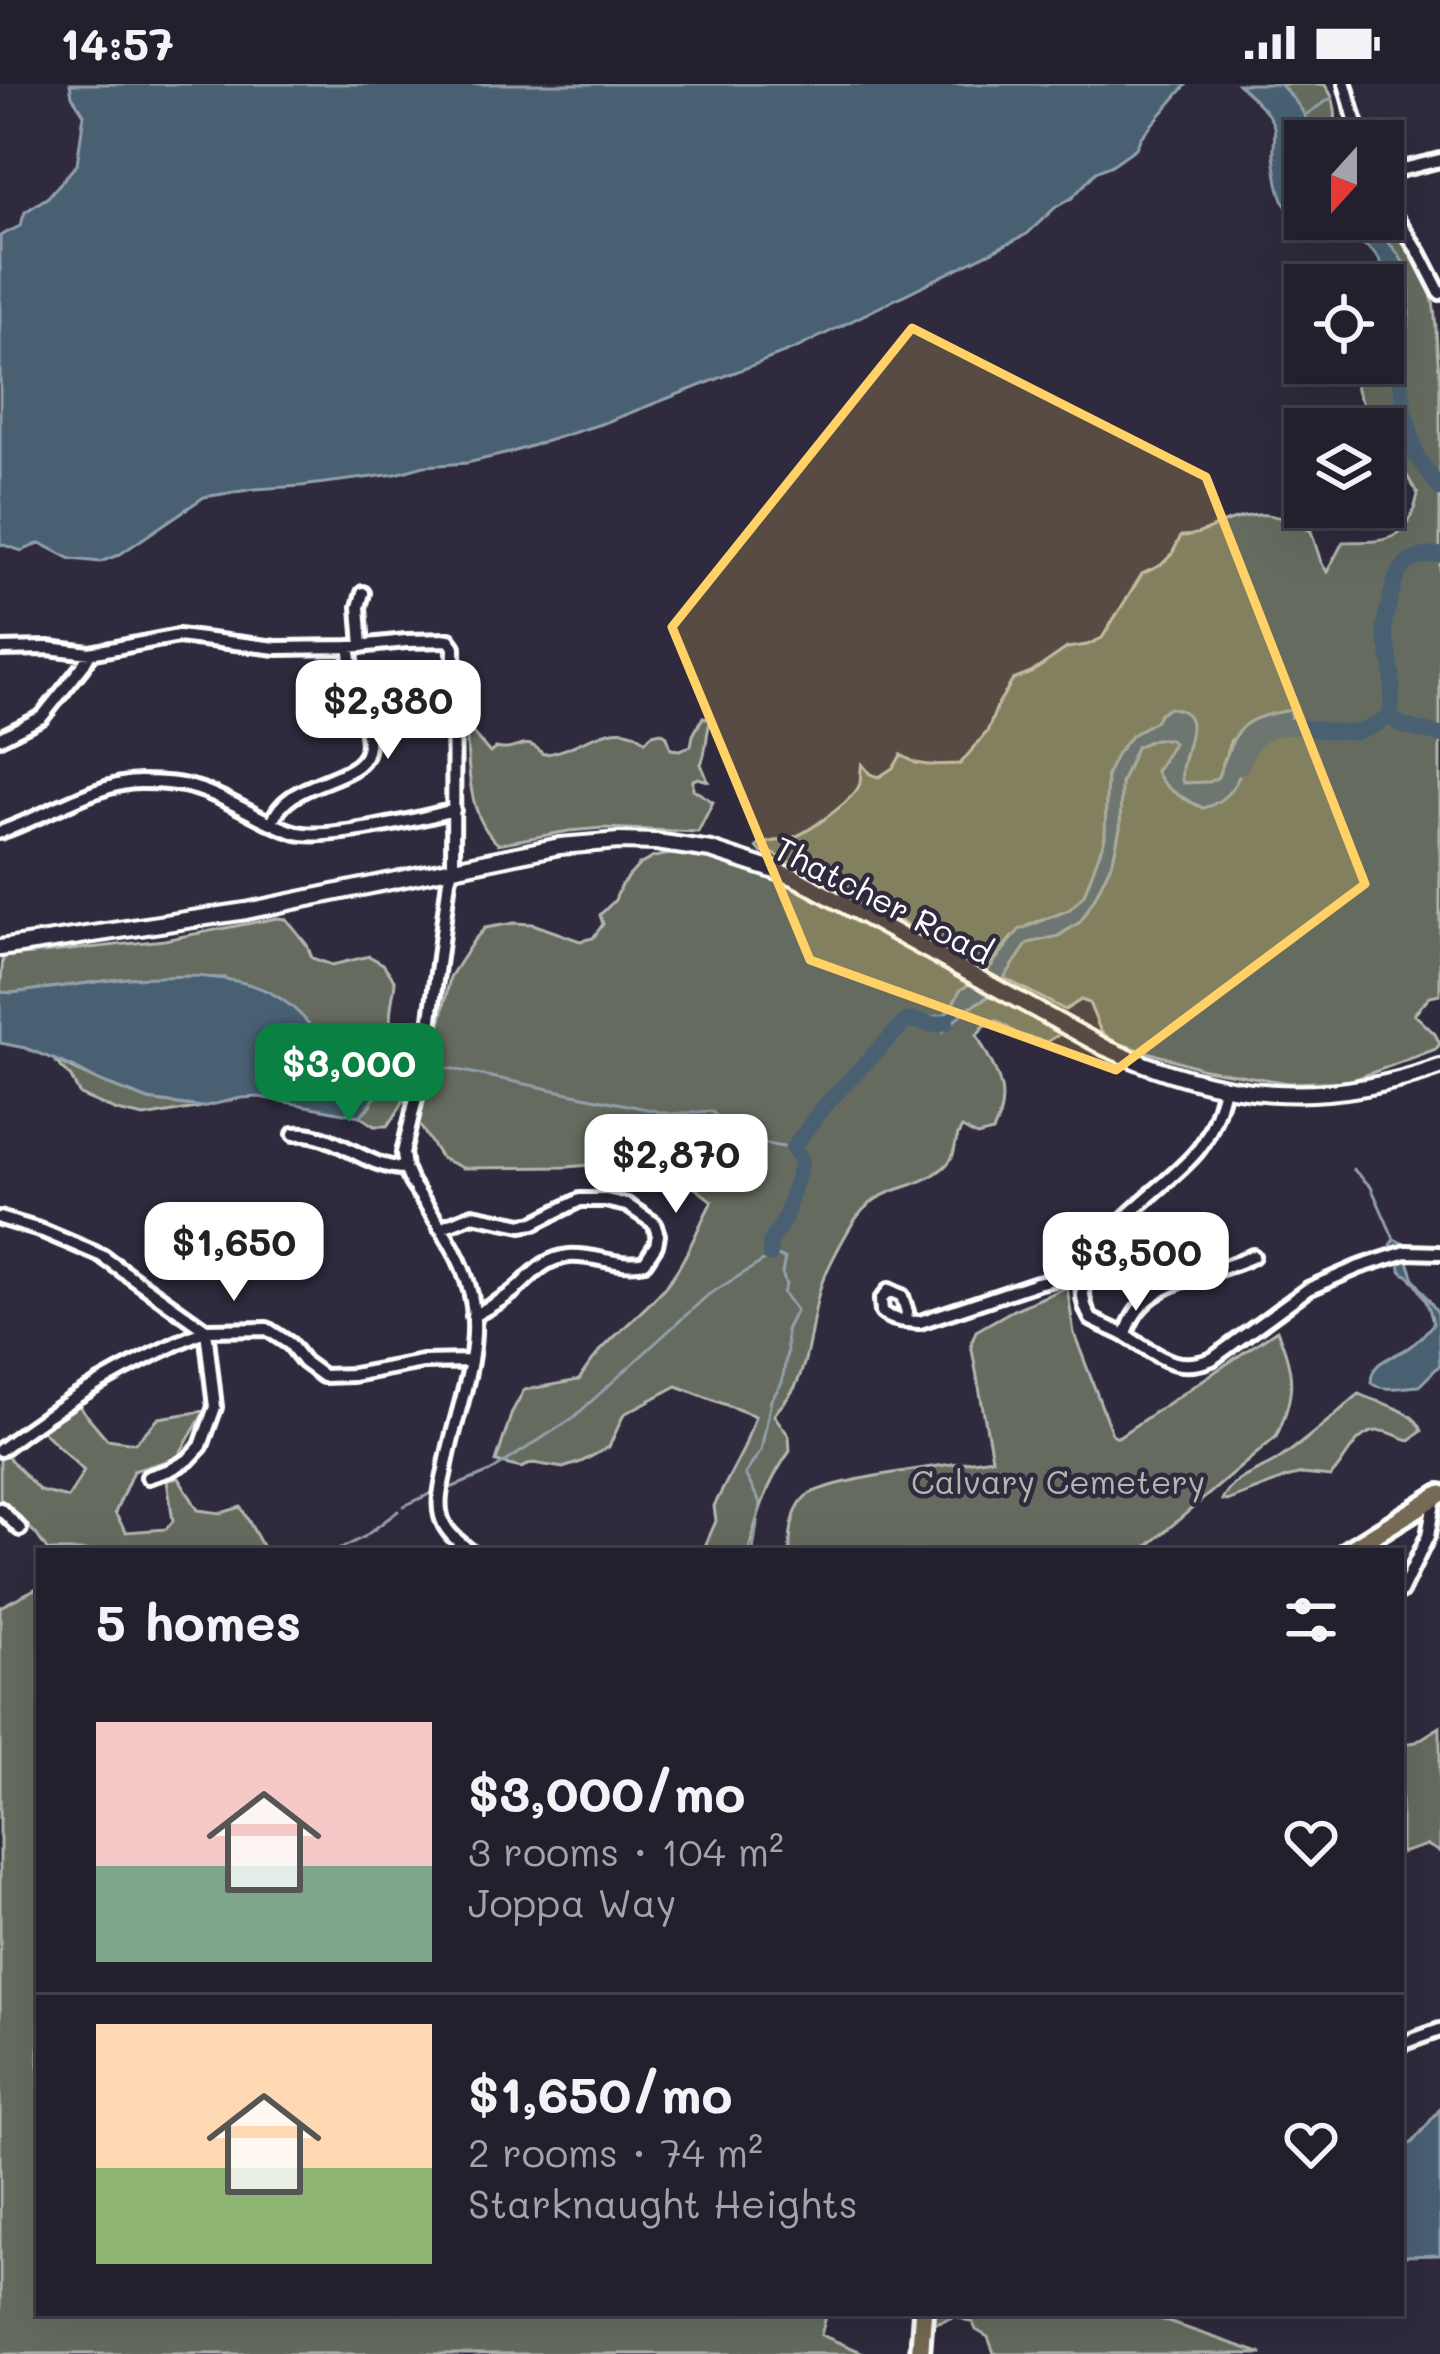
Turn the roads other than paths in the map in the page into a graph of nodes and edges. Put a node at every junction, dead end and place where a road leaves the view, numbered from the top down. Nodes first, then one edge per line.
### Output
1 (1345, 84) edge
2 (1354, 120) edge
3 (1440, 160) edge
4 (1404, 169) edge
5 (1404, 229) edge
6 (1440, 293) edge
7 (363, 593) dead end
8 (356, 647) junction
9 (0, 649) edge
10 (90, 653) junction
11 (0, 738) edge
12 (454, 810) junction
13 (272, 823) junction
14 (0, 832) edge
15 (453, 867) junction
16 (0, 948) edge
17 (1440, 1066) edge
18 (1224, 1088) junction
19 (294, 1134) dead end
20 (405, 1168) junction
21 (0, 1218) edge
22 (440, 1228) junction
23 (1440, 1253) edge
24 (1253, 1256) dead end
25 (1085, 1272) junction
26 (473, 1316) junction
27 (905, 1322) dead end
28 (206, 1330) junction
29 (1126, 1335) junction
30 (471, 1361) junction
31 (0, 1450) edge
32 (148, 1477) dead end
33 (1437, 1495) edge
34 (0, 1509) edge
35 (20, 1529) dead end
36 (467, 1548) edge
37 (1353, 1548) edge
38 (1404, 1586) edge
39 (1440, 2030) edge
40 (1404, 2043) edge
41 (922, 2316) edge
42 (920, 2354) edge

1 - 2 street
3 - 4 street
5 - 6 street
7 - 8 street
8 - 10 street
8 - 12 street
8 - 13 street
9 - 10 street
10 - 11 street
12 - 13 street
12 - 15 street
13 - 14 street
15 - 16 main road, Thatcher Road
15 - 18 main road, Thatcher Road
15 - 20 street
17 - 18 main road, Thatcher Road
18 - 25 street
19 - 20 street
20 - 22 street
21 - 28 street
22 - 26 street
22 - 26 street
23 - 29 street
24 - 29 street
25 - 27 street
25 - 29 street
26 - 30 street
28 - 30 street
28 - 31 street
28 - 32 street
30 - 36 street
33 - 37 main road
33 - 38 street
34 - 35 street
39 - 40 street
41 - 42 main road

